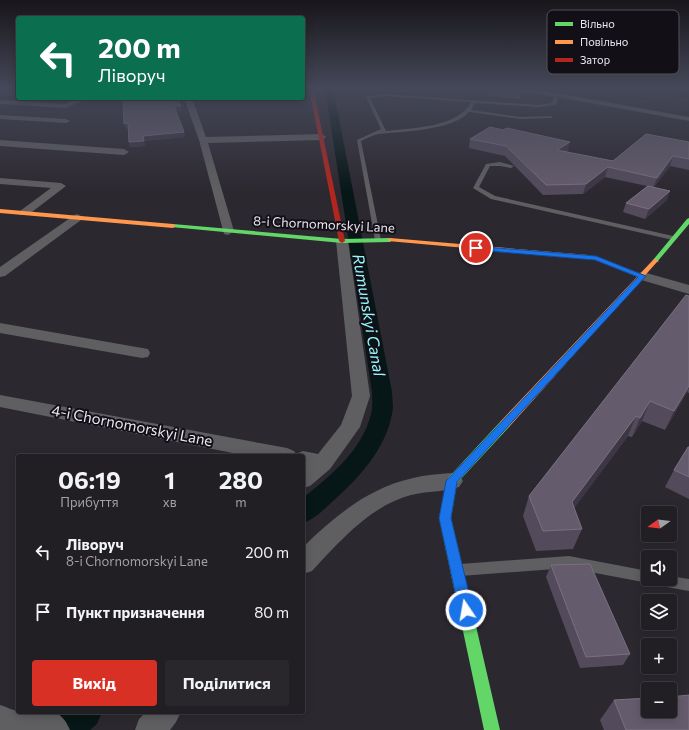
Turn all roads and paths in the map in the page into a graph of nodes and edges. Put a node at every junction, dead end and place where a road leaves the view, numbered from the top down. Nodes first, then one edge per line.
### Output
1 (197, 122) edge
2 (319, 122) edge
3 (380, 122) edge
4 (448, 122) edge
5 (380, 133) junction
6 (322, 137) junction
7 (203, 140) junction
8 (0, 143) edge
9 (124, 152) dead end
10 (511, 166) dead end
11 (0, 181) edge
12 (0, 211) edge
13 (24, 213) junction
14 (76, 218) junction
15 (689, 220) edge
16 (228, 231) junction
17 (673, 238) junction
18 (378, 240) junction
19 (342, 241) junction
20 (0, 273) edge
21 (643, 276) junction
22 (689, 290) edge
23 (0, 328) edge
24 (142, 353) dead end
25 (0, 401) edge
26 (277, 454) edge
27 (305, 459) edge
28 (323, 463) junction
29 (305, 478) edge
30 (452, 481) junction
31 (305, 561) edge
32 (457, 570) junction
33 (641, 576) edge
34 (677, 583) edge
35 (689, 585) edge
36 (164, 714) edge
37 (150, 730) edge
38 (492, 730) edge

1 - 7 street
2 - 6 street
3 - 5 lane
4 - 5 lane
5 - 18 lane
6 - 7 street
6 - 19 street
7 - 16 street
8 - 9 street
10 - 17 lane
11 - 13 street
12 - 13 street, 8-i Chornomorskyi Lane
13 - 14 street, 8-i Chornomorskyi Lane
14 - 16 street, 8-i Chornomorskyi Lane
14 - 20 street
15 - 17 street
16 - 19 street, 8-i Chornomorskyi Lane
17 - 21 street
18 - 19 street, 8-i Chornomorskyi Lane
18 - 21 street, 8-i Chornomorskyi Lane
19 - 28 street
21 - 22 street
21 - 30 street
23 - 24 street
25 - 26 street, 4-i Chornomorskyi Lane
27 - 28 street
28 - 29 street
30 - 31 street
30 - 32 street
32 - 33 lane
32 - 38 street
34 - 35 lane
36 - 37 street

